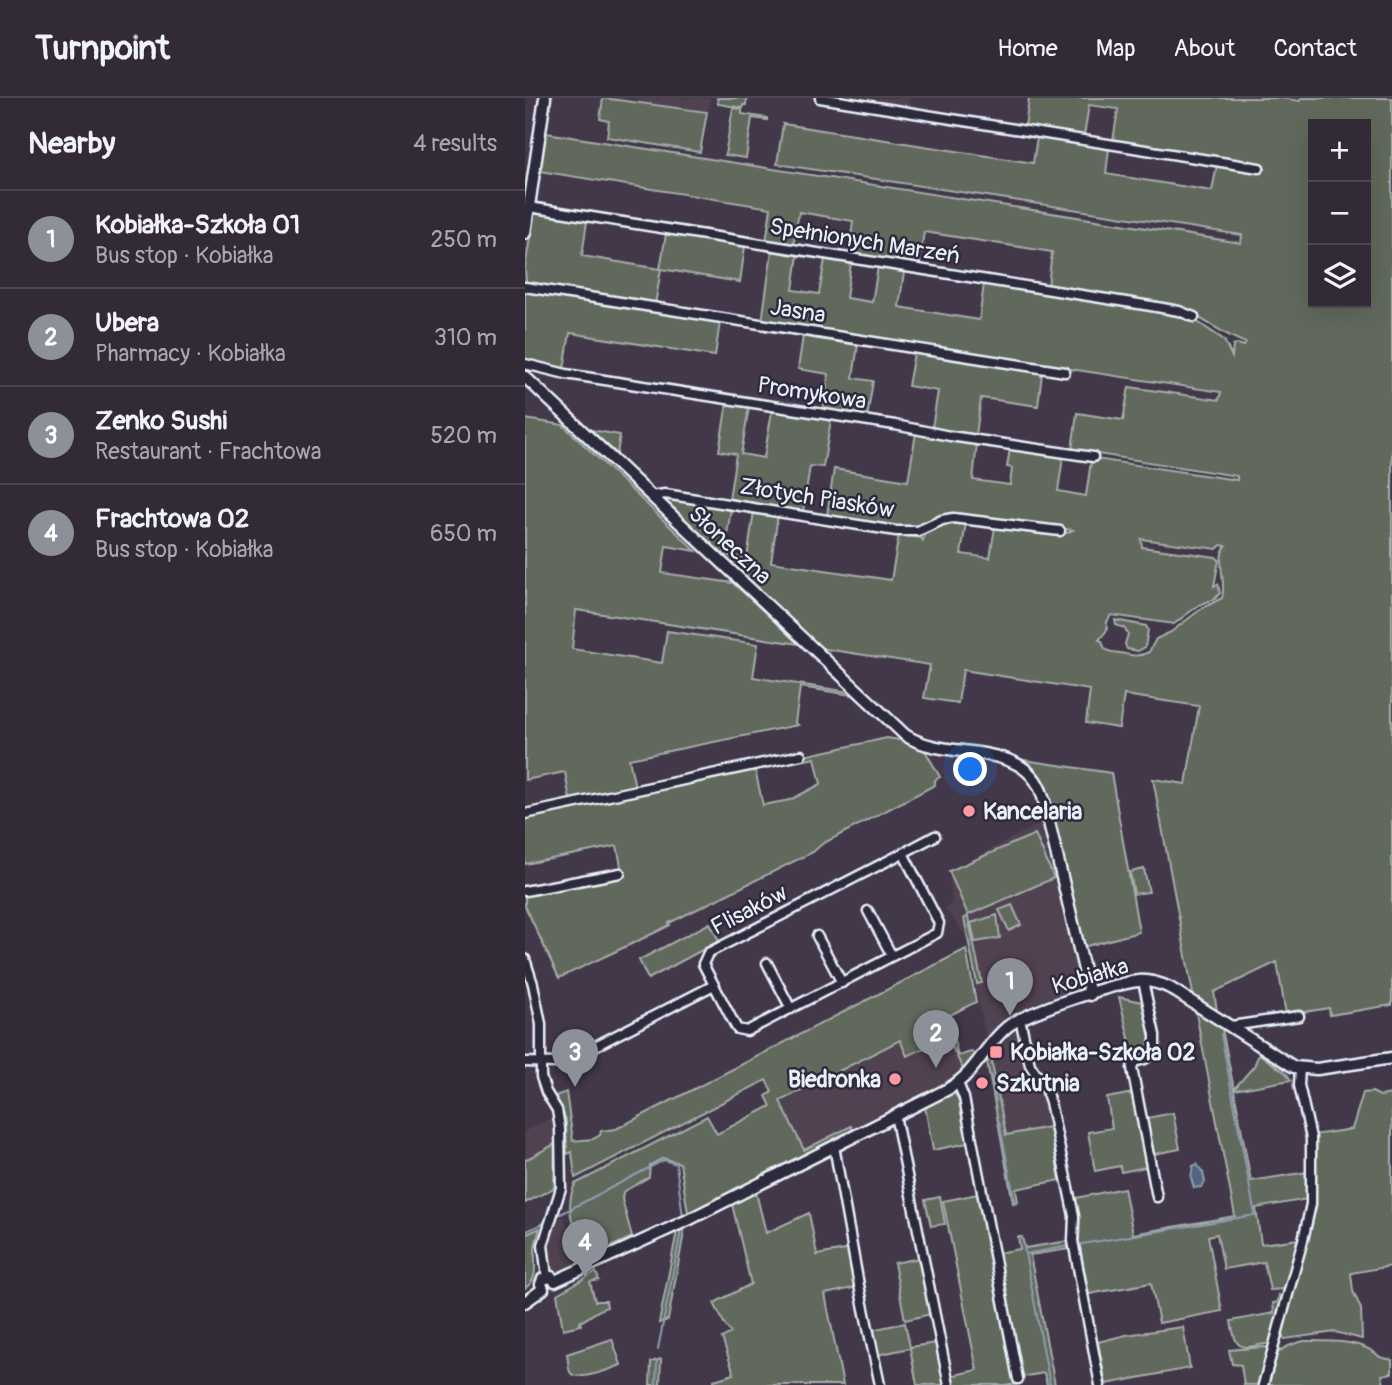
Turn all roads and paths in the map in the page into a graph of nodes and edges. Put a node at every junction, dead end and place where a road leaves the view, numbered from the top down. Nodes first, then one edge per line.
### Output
1 (545, 98) edge
2 (820, 98) edge
3 (530, 166) edge
4 (1259, 167) dead end
5 (529, 207) junction
6 (525, 233) edge
7 (525, 287) edge
8 (1194, 317) dead end
9 (525, 364) edge
10 (1065, 372) dead end
11 (525, 377) edge
12 (1093, 457) dead end
13 (651, 496) junction
14 (1060, 531) dead end
15 (801, 755) dead end
16 (525, 814) edge
17 (935, 836) dead end
18 (903, 853) junction
19 (620, 873) dead end
20 (525, 891) edge
21 (868, 911) dead end
22 (817, 936) dead end
23 (892, 957) junction
24 (525, 959) edge
25 (767, 963) dead end
26 (1143, 981) junction
27 (842, 982) junction
28 (714, 985) junction
29 (1090, 995) junction
30 (790, 1009) junction
31 (1299, 1016) dead end
32 (1020, 1018) junction
33 (1231, 1026) junction
34 (1392, 1058) edge
35 (525, 1062) edge
36 (541, 1063) junction
37 (1300, 1069) junction
38 (958, 1083) junction
39 (895, 1115) junction
40 (834, 1146) junction
41 (1157, 1197) dead end
42 (551, 1279) junction
43 (525, 1302) edge
44 (1018, 1379) dead end
45 (880, 1385) edge
46 (949, 1385) edge
47 (1100, 1385) edge
48 (1263, 1385) edge

1 - 3 street
2 - 4 street
3 - 5 street
5 - 6 street
5 - 8 street, Spełnionych Marzeń
7 - 10 street, Jasna
9 - 12 street, Promykowa
11 - 13 street, Słoneczna
13 - 14 street, Złotych Piasków
13 - 29 street, Słoneczna
15 - 16 street
17 - 18 street, Flisaków
18 - 23 street
18 - 28 street, Flisaków
19 - 20 street
21 - 23 street
22 - 27 street
23 - 27 street
24 - 36 street
25 - 30 street
26 - 29 street, Kobiałka
26 - 33 street, Kobiałka
26 - 41 street
27 - 30 street
28 - 30 street
28 - 36 street
29 - 32 street, Kobiałka
31 - 33 street
32 - 38 street, Kobiałka
32 - 47 street
33 - 37 street, Kobiałka
34 - 37 street
35 - 36 street
36 - 42 street
37 - 48 street
38 - 39 street, Kobiałka
38 - 44 street
39 - 40 street, Kobiałka
39 - 46 street
40 - 42 street, Kobiałka
40 - 45 street
42 - 43 street, Kobiałka

